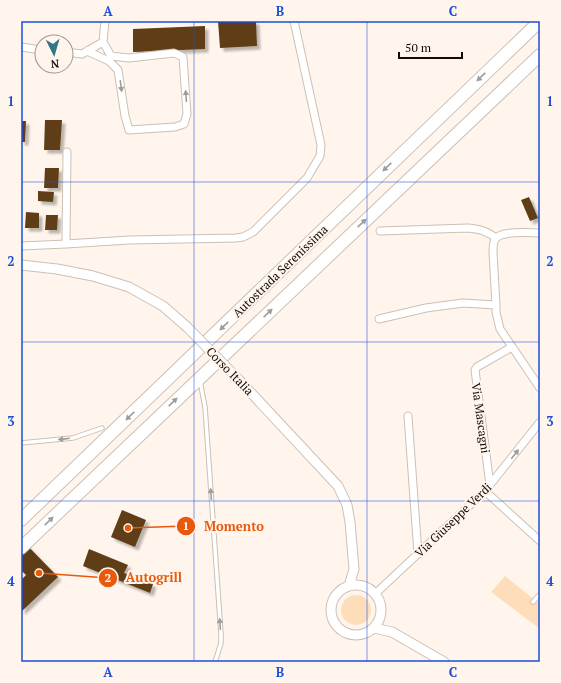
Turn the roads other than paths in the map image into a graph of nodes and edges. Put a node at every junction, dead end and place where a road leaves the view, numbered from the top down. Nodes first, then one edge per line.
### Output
1 (105, 21) edge
2 (294, 21) edge
3 (540, 21) edge
4 (103, 42) junction
5 (21, 47) edge
6 (34, 49) edge
7 (87, 51) junction
8 (74, 53) edge
9 (540, 54) edge
10 (67, 152) dead end
11 (380, 231) dead end
12 (540, 233) edge
13 (496, 238) junction
14 (66, 244) junction
15 (21, 246) edge
16 (21, 265) edge
17 (496, 305) junction
18 (379, 319) dead end
19 (512, 347) junction
20 (199, 378) junction
21 (540, 388) edge
22 (408, 416) dead end
23 (540, 422) edge
24 (102, 428) dead end
25 (21, 443) edge
26 (490, 485) junction
27 (486, 491) junction
28 (21, 520) edge
29 (540, 540) edge
30 (21, 548) edge
31 (418, 554) junction
32 (354, 569) junction
33 (349, 586) junction
34 (362, 586) junction
35 (375, 594) junction
36 (540, 594) edge
37 (533, 602) dead end
38 (381, 616) junction
39 (374, 628) junction
40 (392, 632) junction
41 (215, 662) edge
42 (444, 662) edge

1 - 4 street
2 - 14 street
3 -> 28 highway, Autostrada Serenissima
4 - 7 street
7 -> 4 street
5 - 6 street
7 - 8 street
20 -> 9 highway, Autostrada Serenissima
10 - 14 street
11 - 13 street
12 - 13 street
13 - 17 street
14 - 15 street
16 - 32 street, Corso Italia, bridge
17 - 18 street
17 - 19 street
19 - 21 street
19 - 26 street, Via Mascagni
30 -> 20 highway, Autostrada Serenissima
41 -> 20 lane
22 - 31 street
26 -> 23 street, Via Giuseppe Verdi
24 -> 25 lane
26 - 27 street, Via Giuseppe Verdi
27 - 29 street
27 - 31 street, Via Giuseppe Verdi
31 - 35 street, Via Giuseppe Verdi
32 - 33 street, Corso Italia
32 - 34 street, Corso Italia
33 - 34 street
33 - 39 street
34 - 35 street
35 - 38 street
36 - 37 lane
38 - 39 street
38 - 40 street
39 - 40 street
40 - 42 street

